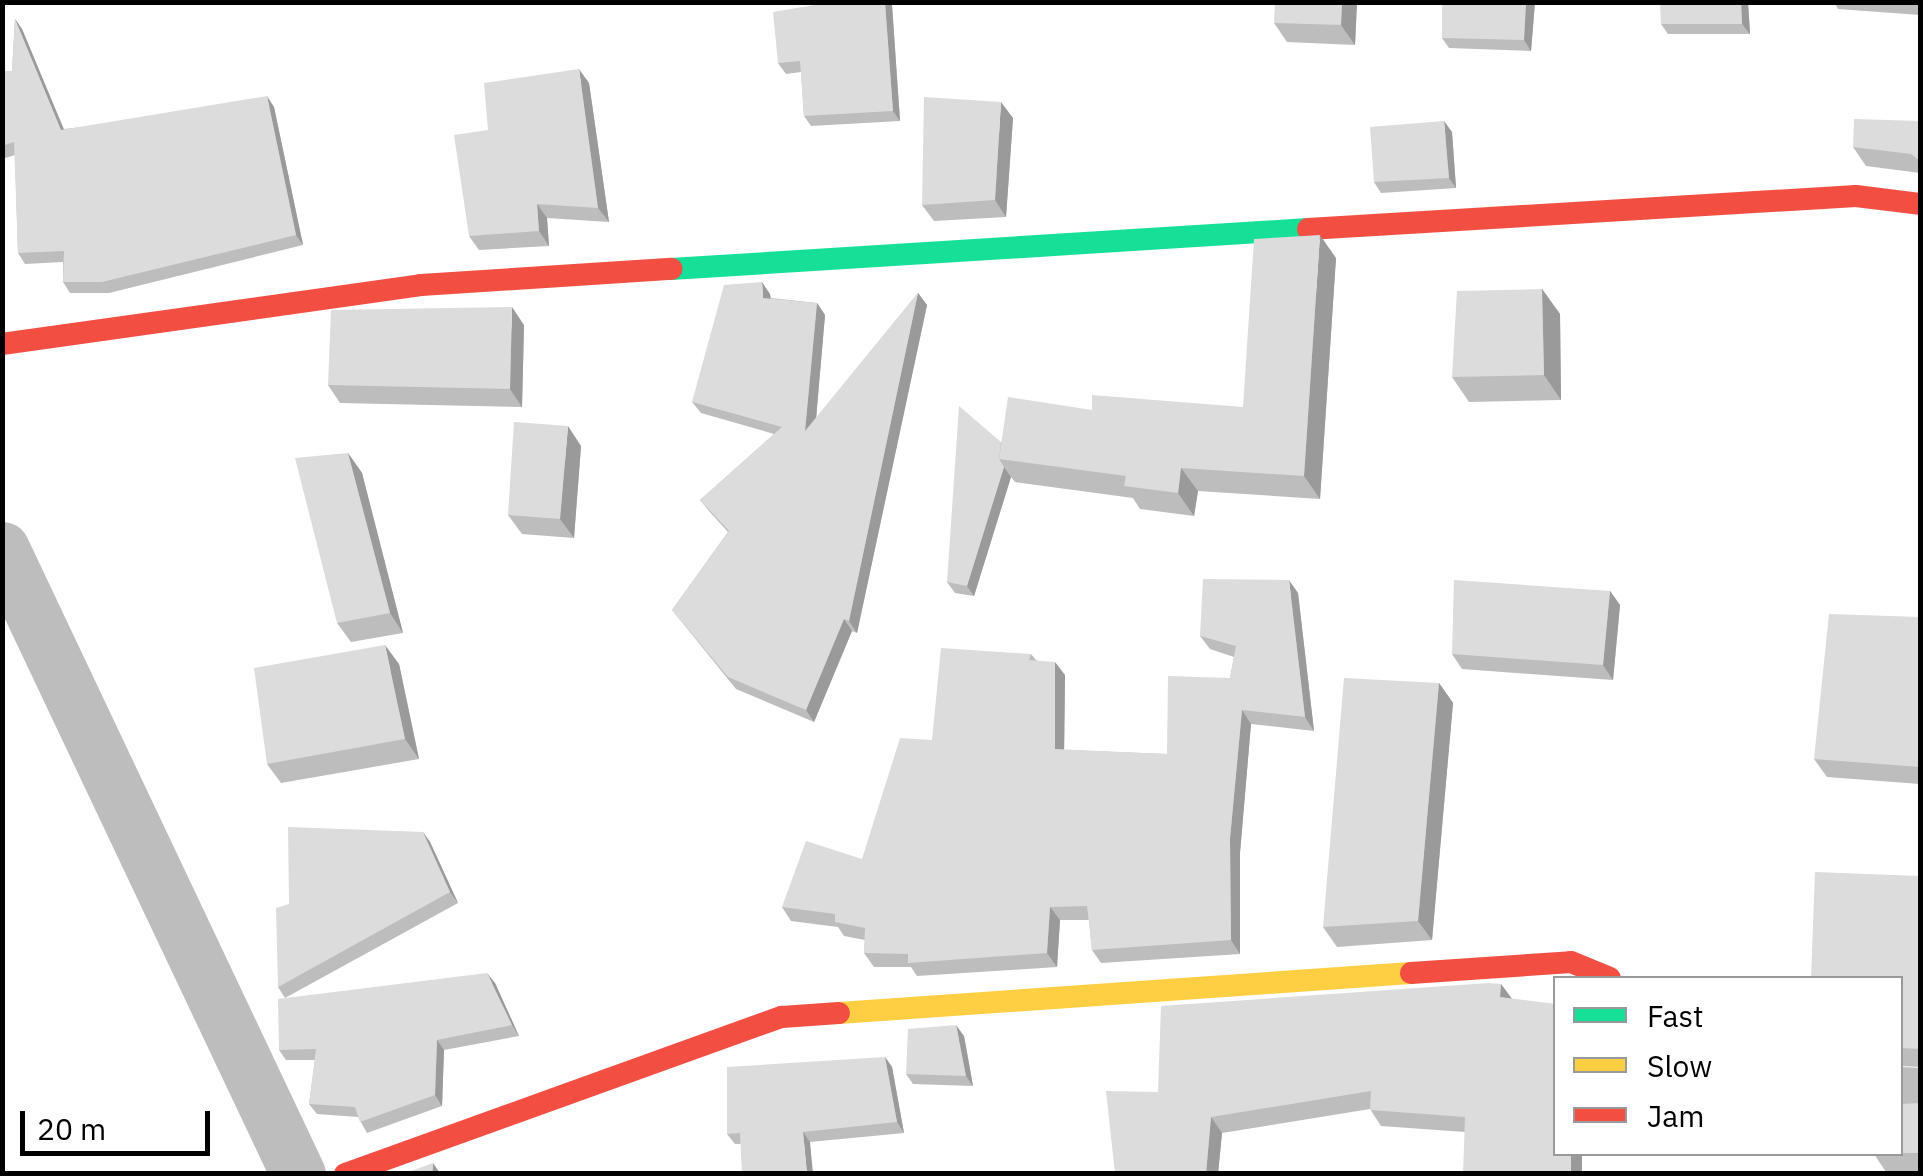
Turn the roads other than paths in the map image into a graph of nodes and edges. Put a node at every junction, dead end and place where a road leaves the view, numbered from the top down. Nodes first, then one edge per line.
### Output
1 (1920, 204) edge
2 (2, 344) edge
3 (2, 549) edge
4 (1605, 976) edge
5 (298, 1174) edge
6 (345, 1174) edge

1 - 2 street
3 - 5 street
4 - 6 street

